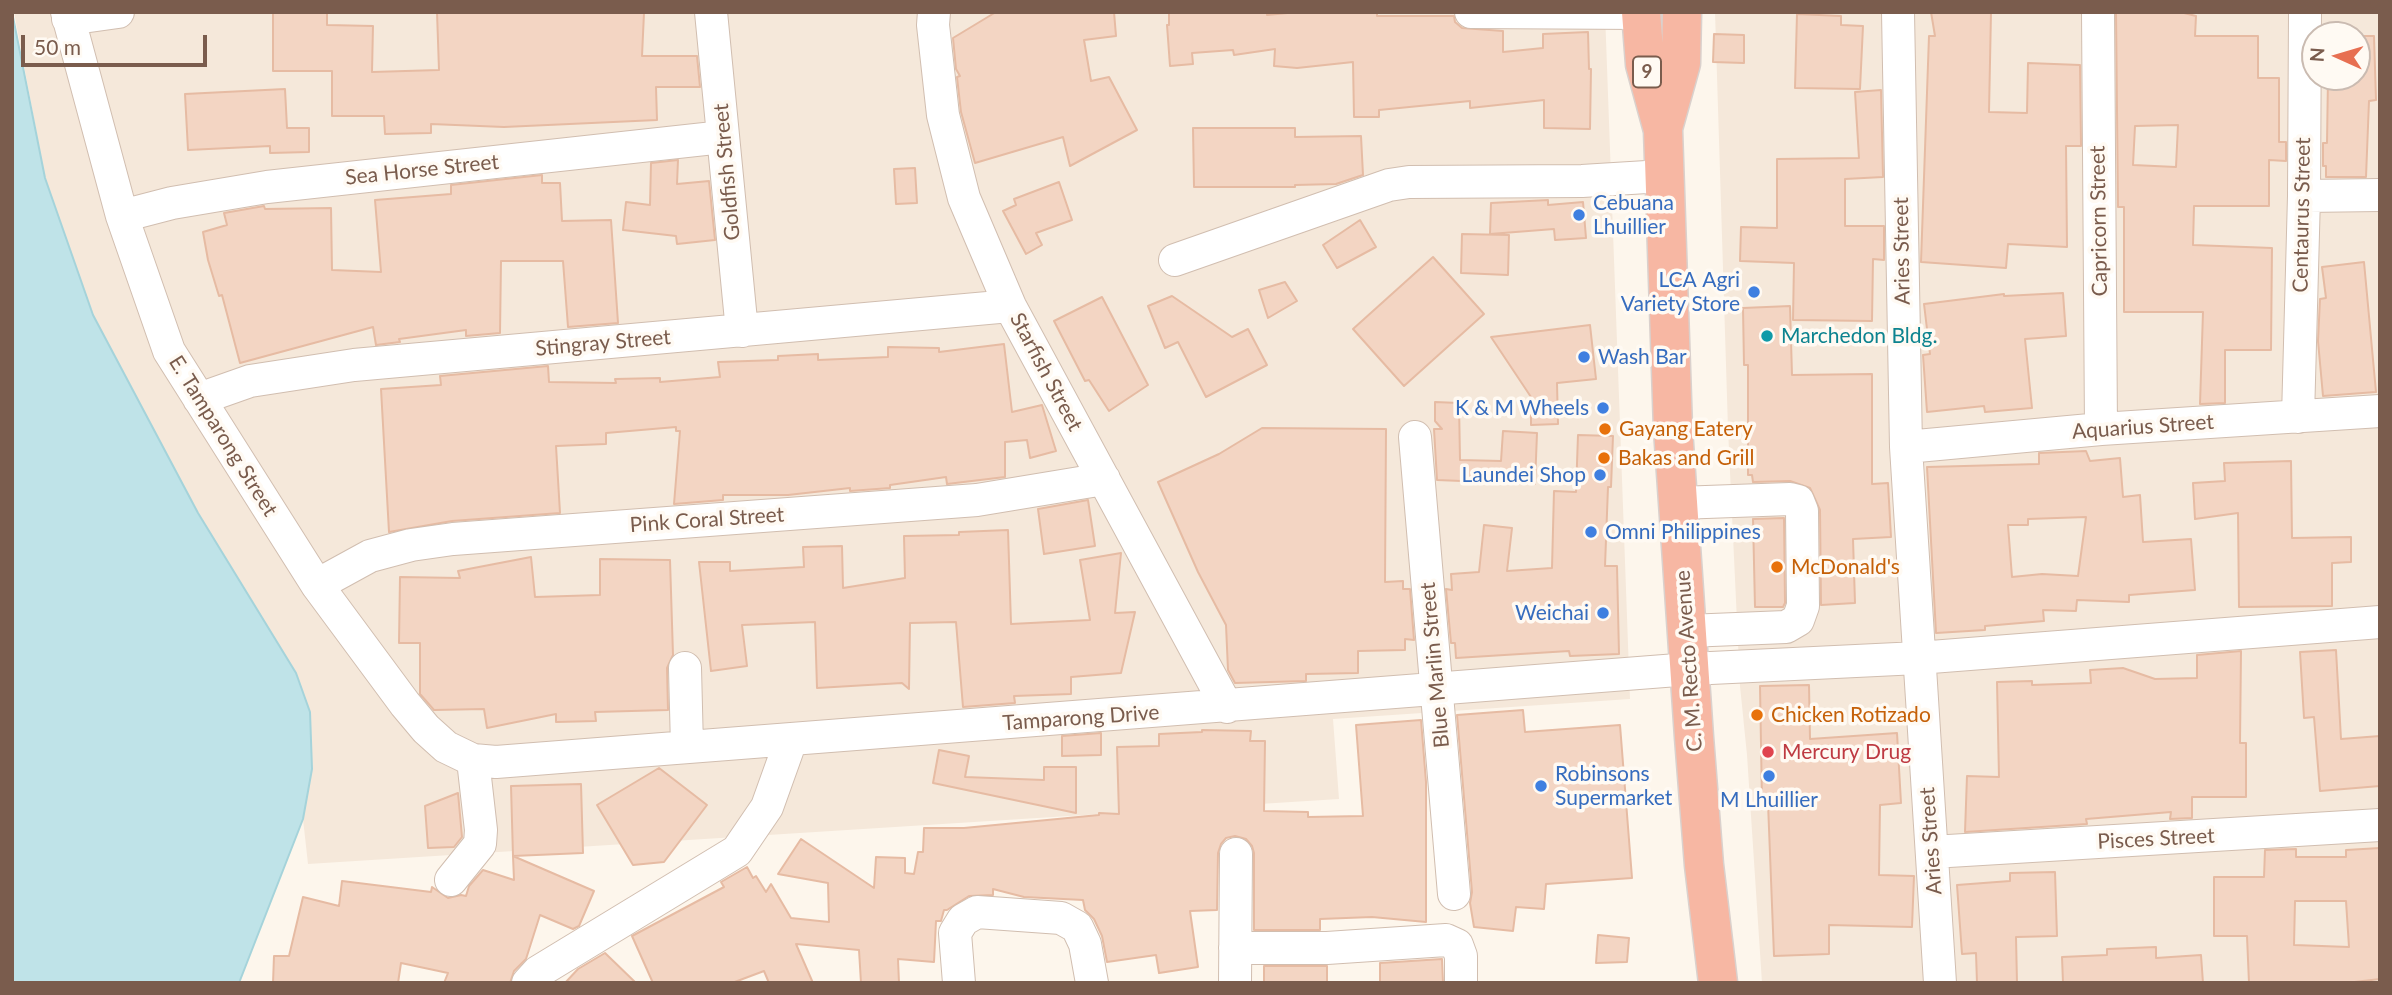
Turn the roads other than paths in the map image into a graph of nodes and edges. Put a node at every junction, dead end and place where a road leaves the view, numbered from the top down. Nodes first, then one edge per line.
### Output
1 (118, 12) edge
2 (711, 12) edge
3 (934, 12) edge
4 (1471, 12) edge
5 (1682, 12) edge
6 (1898, 12) edge
7 (2098, 12) edge
8 (2305, 12) edge
9 (1641, 13) edge
10 (68, 15) edge
11 (1663, 130) junction
12 (723, 137) junction
13 (1663, 176) junction
14 (2380, 195) edge
15 (2304, 196) junction
16 (122, 216) junction
17 (1175, 260) dead end
18 (1010, 306) junction
19 (742, 331) junction
20 (199, 399) junction
21 (2380, 411) edge
22 (2298, 417) junction
23 (2101, 429) junction
24 (1415, 437) dead end
25 (1906, 447) junction
26 (1104, 479) junction
27 (1678, 503) junction
28 (317, 585) junction
29 (2380, 622) edge
30 (1687, 631) junction
31 (1918, 658) junction
32 (685, 668) dead end
33 (1690, 669) junction
34 (1437, 688) junction
35 (1227, 707) junction
36 (791, 740) junction
37 (687, 747) junction
38 (473, 760) junction
39 (2380, 825) edge
40 (1932, 852) junction
41 (1236, 853) dead end
42 (451, 880) dead end
43 (1454, 894) dead end
44 (1236, 948) junction
45 (528, 983) edge
46 (959, 983) edge
47 (1092, 983) edge
48 (1235, 983) edge
49 (1461, 983) edge
50 (1717, 983) edge
51 (1940, 983) edge

1 - 10 street
2 - 12 street, Goldfish Street
3 - 18 street, Starfish Street
4 - 9 street
5 - 11 highway, C. M. Recto Avenue / 9
6 - 25 street, Aries Street
7 - 23 street, Capricorn Street
8 - 15 street, Centaurus Street
9 - 11 highway, C. M. Recto Avenue / 9
10 - 16 street, E. Tamparong Street
11 - 13 highway, C. M. Recto Avenue / 9
12 - 16 street, Sea Horse Street
12 - 19 street, Goldfish Street
13 - 17 street
13 - 27 highway, C. M. Recto Avenue / 9
14 - 15 street
15 - 22 street, Centaurus Street
16 - 20 street, E. Tamparong Street
18 - 19 street, Stingray Street
18 - 26 street, Starfish Street
19 - 20 street, Stingray Street
20 - 28 street, E. Tamparong Street
21 - 22 street, Aquarius Street
22 - 23 street, Aquarius Street
23 - 25 street, Aquarius Street
24 - 34 street, Blue Marlin Street
25 - 31 street, Aries Street
26 - 28 street, Pink Coral Street
26 - 35 street, Starfish Street
27 - 30 highway, C. M. Recto Avenue / 9
27 - 30 street
28 - 38 street, E. Tamparong Street
29 - 31 street
30 - 33 highway, C. M. Recto Avenue / 9
31 - 33 street
31 - 40 street, Aries Street
32 - 37 street
33 - 34 street, Tamparong Drive
33 - 50 highway, C. M. Recto Avenue / 9
34 - 35 street, Tamparong Drive
34 - 43 street, Blue Marlin Street
35 - 36 street, Tamparong Drive
36 - 37 street, Tamparong Drive
36 - 45 street
37 - 38 street, Tamparong Drive
38 - 42 street
39 - 40 street, Pisces Street
40 - 51 street, Aries Street
41 - 44 street
44 - 48 street
44 - 49 street
46 - 47 street

